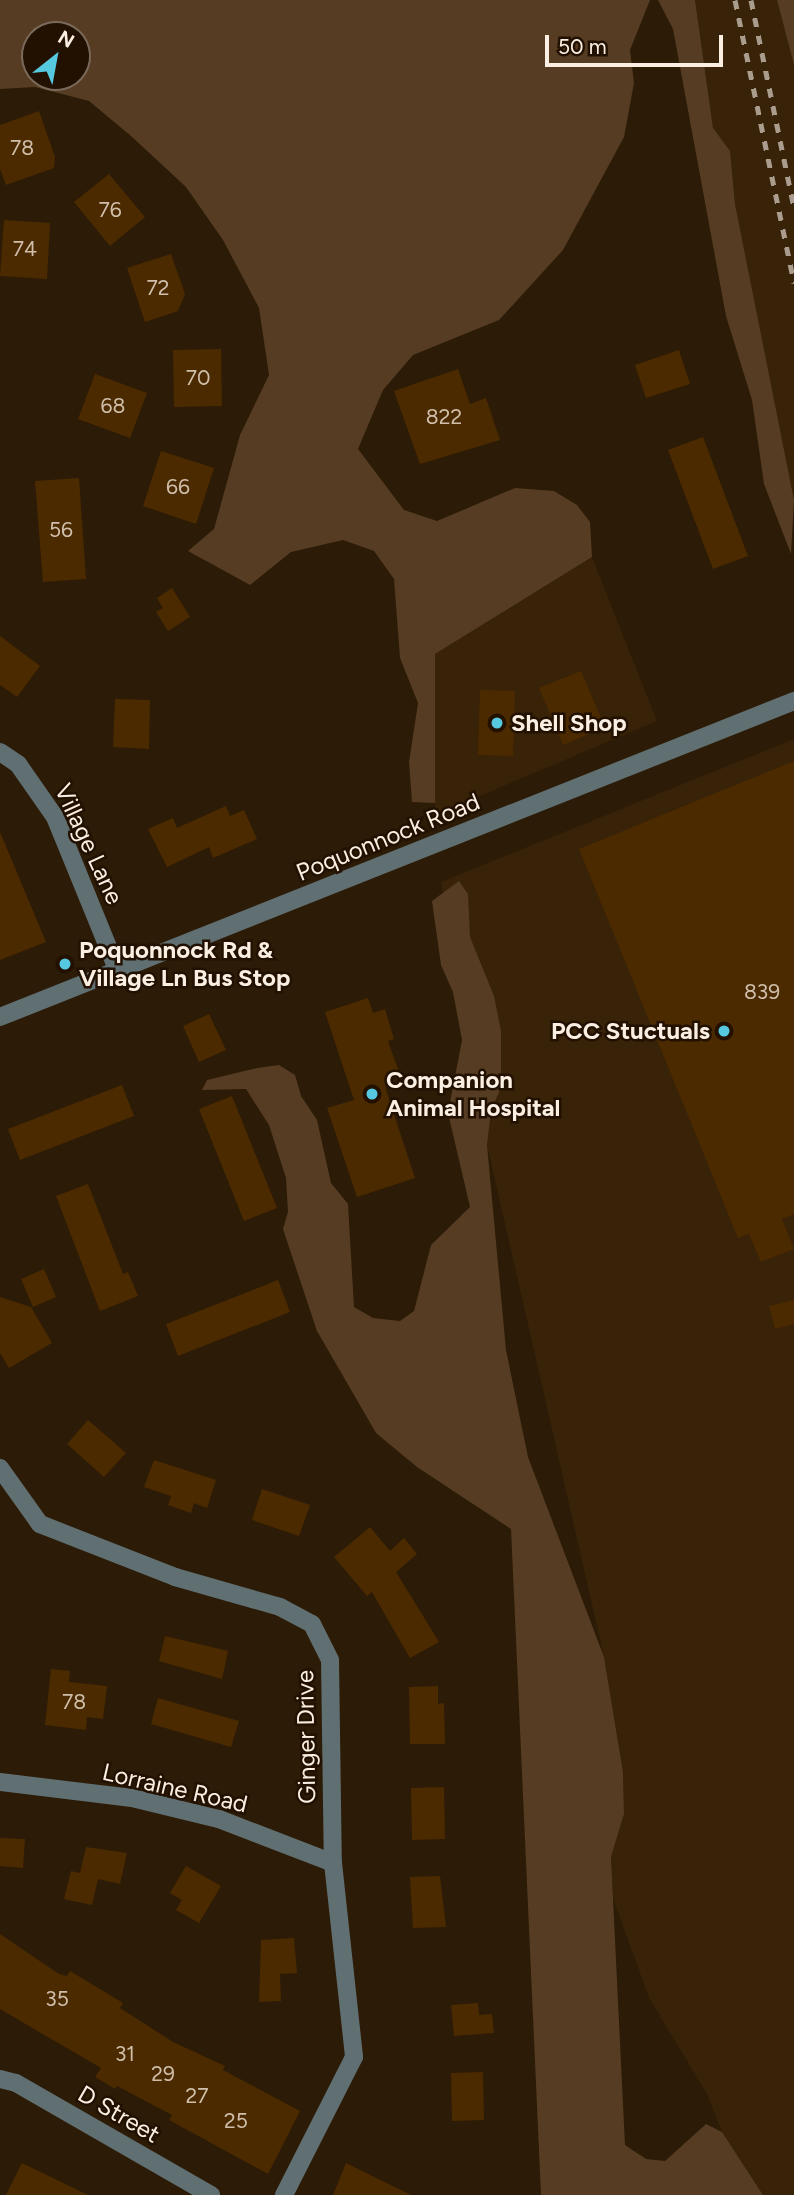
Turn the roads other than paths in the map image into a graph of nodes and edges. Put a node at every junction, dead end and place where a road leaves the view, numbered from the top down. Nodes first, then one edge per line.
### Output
1 (794, 701) edge
2 (0, 752) edge
3 (117, 969) junction
4 (0, 1017) edge
5 (0, 1468) edge
6 (0, 1782) edge
7 (333, 1863) junction
8 (0, 2079) edge
9 (211, 2195) edge
10 (284, 2195) edge

1 - 3 street, Poquonnock Road
2 - 3 street, Village Lane
3 - 4 street, Poquonnock Road
5 - 7 street, Ginger Drive
6 - 7 street, Lorraine Road
7 - 10 street, Ginger Drive
8 - 9 street, D Street

